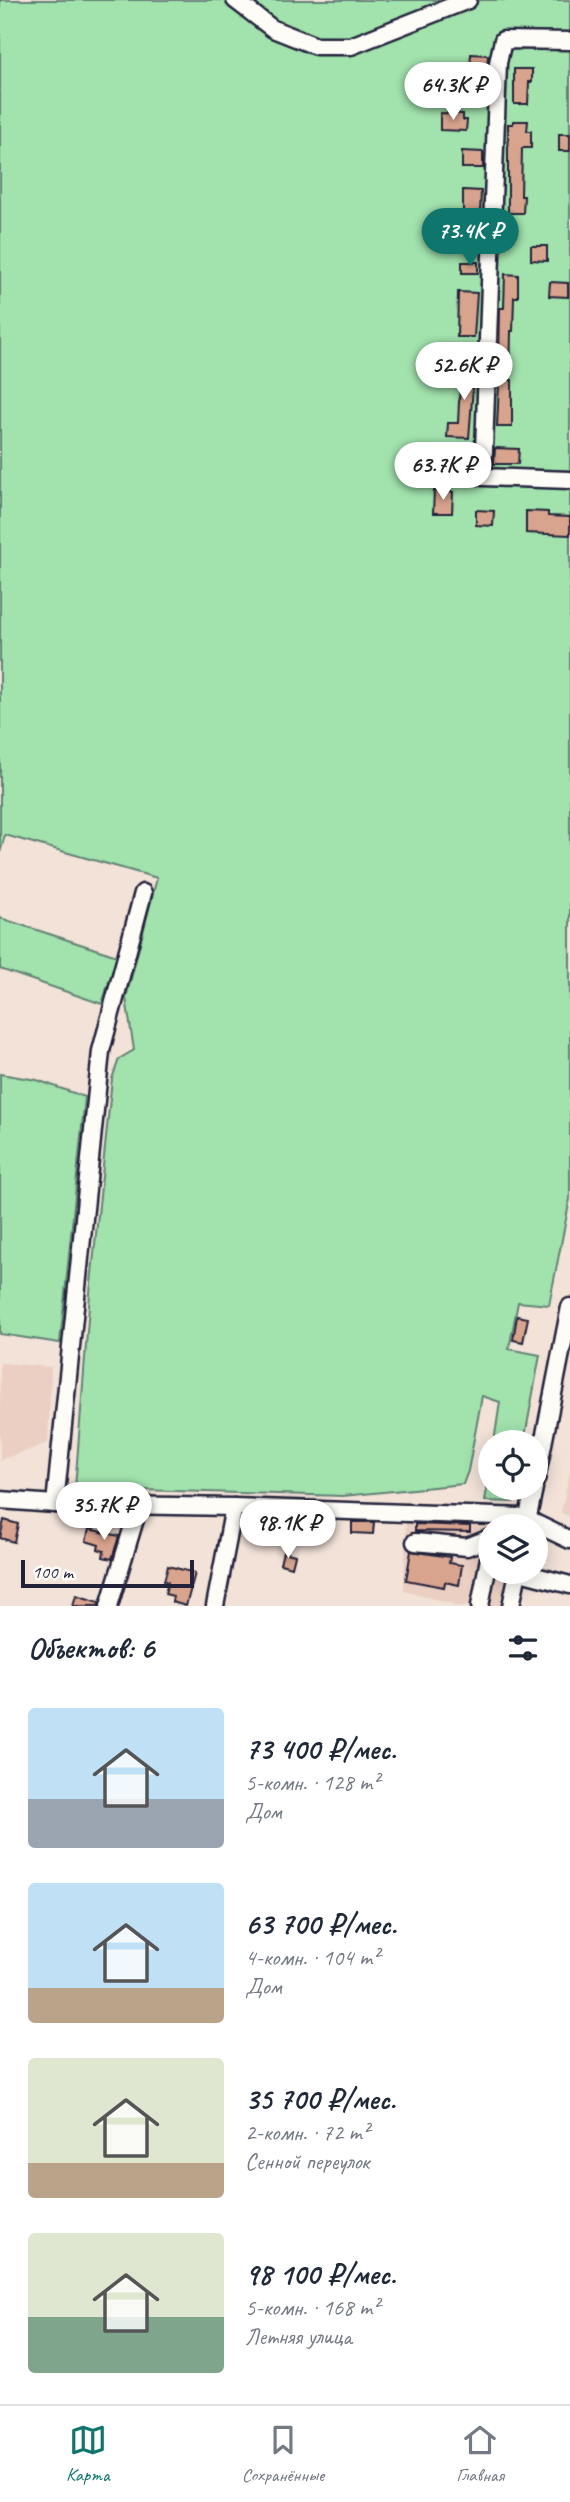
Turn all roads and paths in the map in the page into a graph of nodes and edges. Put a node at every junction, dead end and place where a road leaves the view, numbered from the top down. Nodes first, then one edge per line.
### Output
1 (235, 0) edge
2 (468, 0) edge
3 (570, 41) edge
4 (570, 480) edge
5 (143, 893) dead end
6 (570, 1307) edge
7 (546, 1430) edge
8 (0, 1495) edge
9 (55, 1504) junction
10 (139, 1506) junction
11 (234, 1507) junction
12 (478, 1520) edge
13 (548, 1532) edge
14 (570, 1540) edge
15 (415, 1542) dead end
16 (478, 1542) edge
17 (548, 1579) edge
18 (484, 1584) edge
19 (516, 1584) edge
20 (570, 1585) edge
21 (109, 1606) edge
22 (215, 1606) edge
23 (480, 1606) edge
24 (511, 1606) edge

1 - 2 street
3 - 4 street
5 - 9 street
6 - 7 street
8 - 9 street
9 - 10 street
10 - 11 street
10 - 21 street
11 - 12 street
11 - 22 street
13 - 14 street
15 - 16 street
17 - 20 street
18 - 23 street
19 - 24 street

